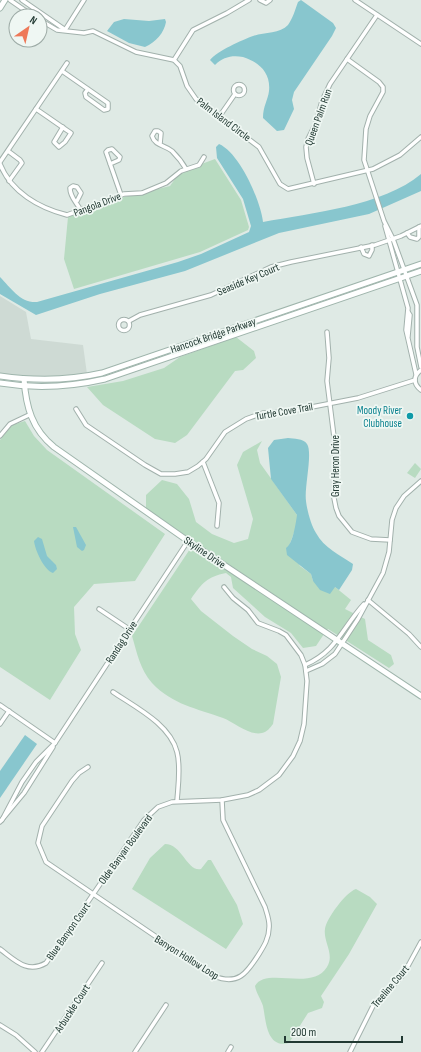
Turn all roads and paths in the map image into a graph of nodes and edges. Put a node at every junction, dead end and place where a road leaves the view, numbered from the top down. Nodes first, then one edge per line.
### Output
1 (5, 0) edge
2 (10, 0) edge
3 (22, 0) edge
4 (84, 0) edge
5 (249, 0) edge
6 (260, 0) edge
7 (270, 0) edge
8 (355, 0) edge
9 (0, 8) edge
10 (22, 8) edge
11 (377, 16) junction
12 (48, 25) edge
13 (65, 30) junction
14 (421, 44) edge
15 (174, 60) junction
16 (347, 60) junction
17 (67, 63) dead end
18 (62, 71) junction
19 (88, 89) junction
20 (235, 94) dead end
21 (36, 109) junction
22 (219, 117) junction
23 (63, 127) junction
24 (421, 137) edge
25 (160, 144) dead end
26 (8, 151) junction
27 (204, 157) dead end
28 (0, 162) edge
29 (110, 164) junction
30 (186, 169) junction
31 (366, 171) junction
32 (9, 181) junction
33 (314, 184) junction
34 (122, 195) junction
35 (77, 201) dead end
36 (80, 211) junction
37 (384, 221) junction
38 (420, 227) edge
39 (408, 233) junction
40 (393, 239) junction
41 (388, 240) junction
42 (372, 245) junction
43 (361, 247) junction
44 (421, 264) edge
45 (405, 269) junction
46 (421, 271) edge
47 (397, 272) junction
48 (407, 276) junction
49 (399, 279) junction
50 (408, 312) junction
51 (418, 312) junction
52 (129, 321) dead end
53 (408, 331) junction
54 (418, 331) junction
55 (327, 332) dead end
56 (421, 367) edge
57 (421, 370) edge
58 (416, 374) junction
59 (0, 376) edge
60 (24, 380) junction
61 (414, 380) junction
62 (0, 383) edge
63 (25, 386) junction
64 (421, 390) edge
65 (331, 403) junction
66 (76, 409) dead end
67 (30, 415) junction
68 (0, 436) edge
69 (203, 462) junction
70 (421, 480) edge
71 (217, 526) dead end
72 (390, 540) junction
73 (188, 541) junction
74 (224, 587) dead end
75 (368, 600) junction
76 (99, 609) dead end
77 (129, 630) junction
78 (340, 641) junction
79 (421, 647) edge
80 (322, 657) junction
81 (325, 662) junction
82 (305, 665) junction
83 (306, 671) junction
84 (113, 692) dead end
85 (421, 696) edge
86 (0, 705) edge
87 (9, 711) junction
88 (0, 724) edge
89 (55, 743) junction
90 (88, 767) dead end
91 (222, 800) junction
92 (177, 801) junction
93 (1, 821) edge
94 (93, 895) junction
95 (421, 942) edge
96 (0, 949) edge
97 (102, 963) dead end
98 (166, 1005) dead end
99 (0, 1025) edge
100 (231, 1047) dead end
101 (35, 1052) edge
102 (42, 1052) edge
103 (135, 1052) edge
104 (228, 1052) edge
105 (350, 1052) edge

1 - 9 main road
2 - 10 street
3 - 13 street
4 - 13 street
5 - 15 street
6 - 7 street
8 - 11 street
11 - 14 street
11 - 16 street, Queen Palm Run
12 - 13 street
13 - 15 street
15 - 22 street, Palm Island Circle
16 - 31 street
16 - 33 street, Queen Palm Run
17 - 18 street, Pangola Drive
18 - 19 street
18 - 21 street, Pangola Drive
19 - 19 street
20 - 22 street
21 - 23 street
21 - 26 street, Pangola Drive
22 - 33 street, Palm Island Circle
23 - 23 street
24 - 31 street, Palm Island Circle
25 - 30 street
26 - 28 street, Pangola Drive
26 - 32 street
27 - 30 street, Pangola Drive
28 - 32 street, Pangola Drive
29 - 29 street
29 - 34 street
30 - 34 street, Pangola Drive
31 - 33 street, Palm Island Circle
31 - 37 street
32 - 36 street, Pangola Drive
34 - 36 street, Pangola Drive
35 - 36 street
37 - 40 street
37 - 41 street
38 - 39 street
38 - 39 street
39 - 40 street, Seaside Key Court
40 - 41 street, Seaside Key Court
40 - 45 street
41 - 42 street, Seaside Key Court
41 - 47 street
42 - 43 street, Seaside Key Court
42 - 43 street
43 - 52 street, Seaside Key Court
44 - 45 main road, Hancock Bridge Parkway
45 - 47 main road, Hancock Bridge Parkway
45 - 48 street
46 - 48 main road, Hancock Bridge Parkway
47 - 49 street
47 - 60 main road, Hancock Bridge Parkway
48 - 49 main road, Hancock Bridge Parkway
48 - 51 street
49 - 50 street
49 - 63 main road, Hancock Bridge Parkway
50 - 51 street
50 - 53 street
51 - 54 street
53 - 54 street
53 - 58 street
54 - 56 street
55 - 65 street, Gray Heron Drive
57 - 58 street
58 - 61 street
59 - 60 main road, Hancock Bridge Parkway
60 - 63 main road, Skyline Drive
61 - 64 street
61 - 65 street, Turtle Cove Trail
62 - 63 main road, Hancock Bridge Parkway
63 - 67 main road, Skyline Drive
65 - 69 street, Turtle Cove Trail
65 - 72 street, Gray Heron Drive
66 - 69 street, Turtle Cove Trail
67 - 68 street
67 - 73 main road, Skyline Drive
69 - 71 street
70 - 72 street
72 - 75 street
73 - 77 street, Randag Drive
73 - 78 main road, Skyline Drive
74 - 82 street, Olde Banyan Boulevard
75 - 78 street
75 - 79 street
76 - 77 street
77 - 89 street, Randag Drive
78 - 80 street
78 - 81 street
78 - 85 main road, Skyline Drive
80 - 81 street
80 - 82 street
81 - 83 street
82 - 83 street, Olde Banyan Boulevard
83 - 91 street, Olde Banyan Boulevard
84 - 92 street
86 - 87 street
87 - 88 street
87 - 89 street
89 - 93 street, Randag Drive
89 - 93 street, Randag Drive
90 - 94 street, Banyon Hollow Loop
91 - 92 street, Olde Banyan Boulevard
91 - 94 street, Banyon Hollow Loop
92 - 94 street, Olde Banyan Boulevard
94 - 96 street, Blue Banyon Court
95 - 105 street, Treeline Court
97 - 102 street, Arbuckle Court
98 - 103 street
99 - 101 street
100 - 104 street

